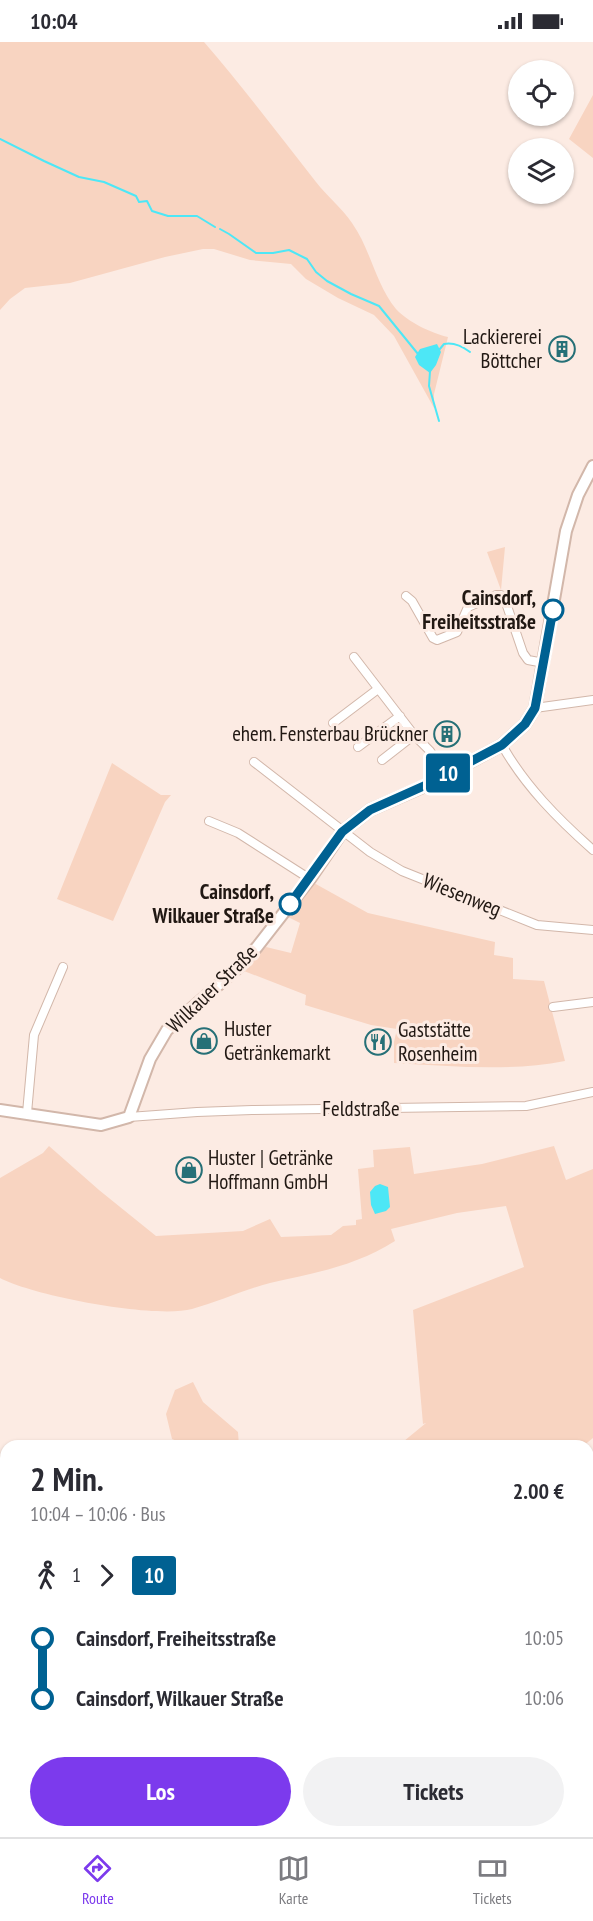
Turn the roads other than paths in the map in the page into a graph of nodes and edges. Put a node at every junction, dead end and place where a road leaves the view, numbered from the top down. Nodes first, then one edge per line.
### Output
1 (593, 466) edge
2 (406, 596) dead end
3 (354, 657) dead end
4 (544, 663) junction
5 (378, 688) junction
6 (593, 700) edge
7 (535, 708) junction
8 (400, 716) junction
9 (333, 723) dead end
10 (414, 735) junction
11 (502, 745) junction
12 (358, 747) dead end
13 (382, 760) dead end
14 (254, 762) dead end
15 (444, 775) junction
16 (209, 821) dead end
17 (342, 832) junction
18 (593, 850) edge
19 (310, 879) junction
20 (593, 930) edge
21 (63, 967) dead end
22 (593, 1002) edge
23 (553, 1007) dead end
24 (593, 1092) edge
25 (0, 1110) edge
26 (27, 1113) junction
27 (129, 1117) junction

1 - 4 street
2 - 4 street
3 - 5 street
4 - 7 street
5 - 8 street
5 - 9 street
6 - 7 street
7 - 11 street, Wilkauer Straße
8 - 10 street
8 - 12 street
10 - 13 street
10 - 15 street
11 - 15 street, Wilkauer Straße
11 - 18 street
14 - 17 street, Wiesenweg
15 - 17 street, Wilkauer Straße
16 - 19 street
17 - 19 street, Wilkauer Straße
17 - 20 street, Wiesenweg
19 - 27 street, Wilkauer Straße
21 - 26 street
22 - 23 street
24 - 27 street, Feldstraße
25 - 26 street
26 - 27 street

